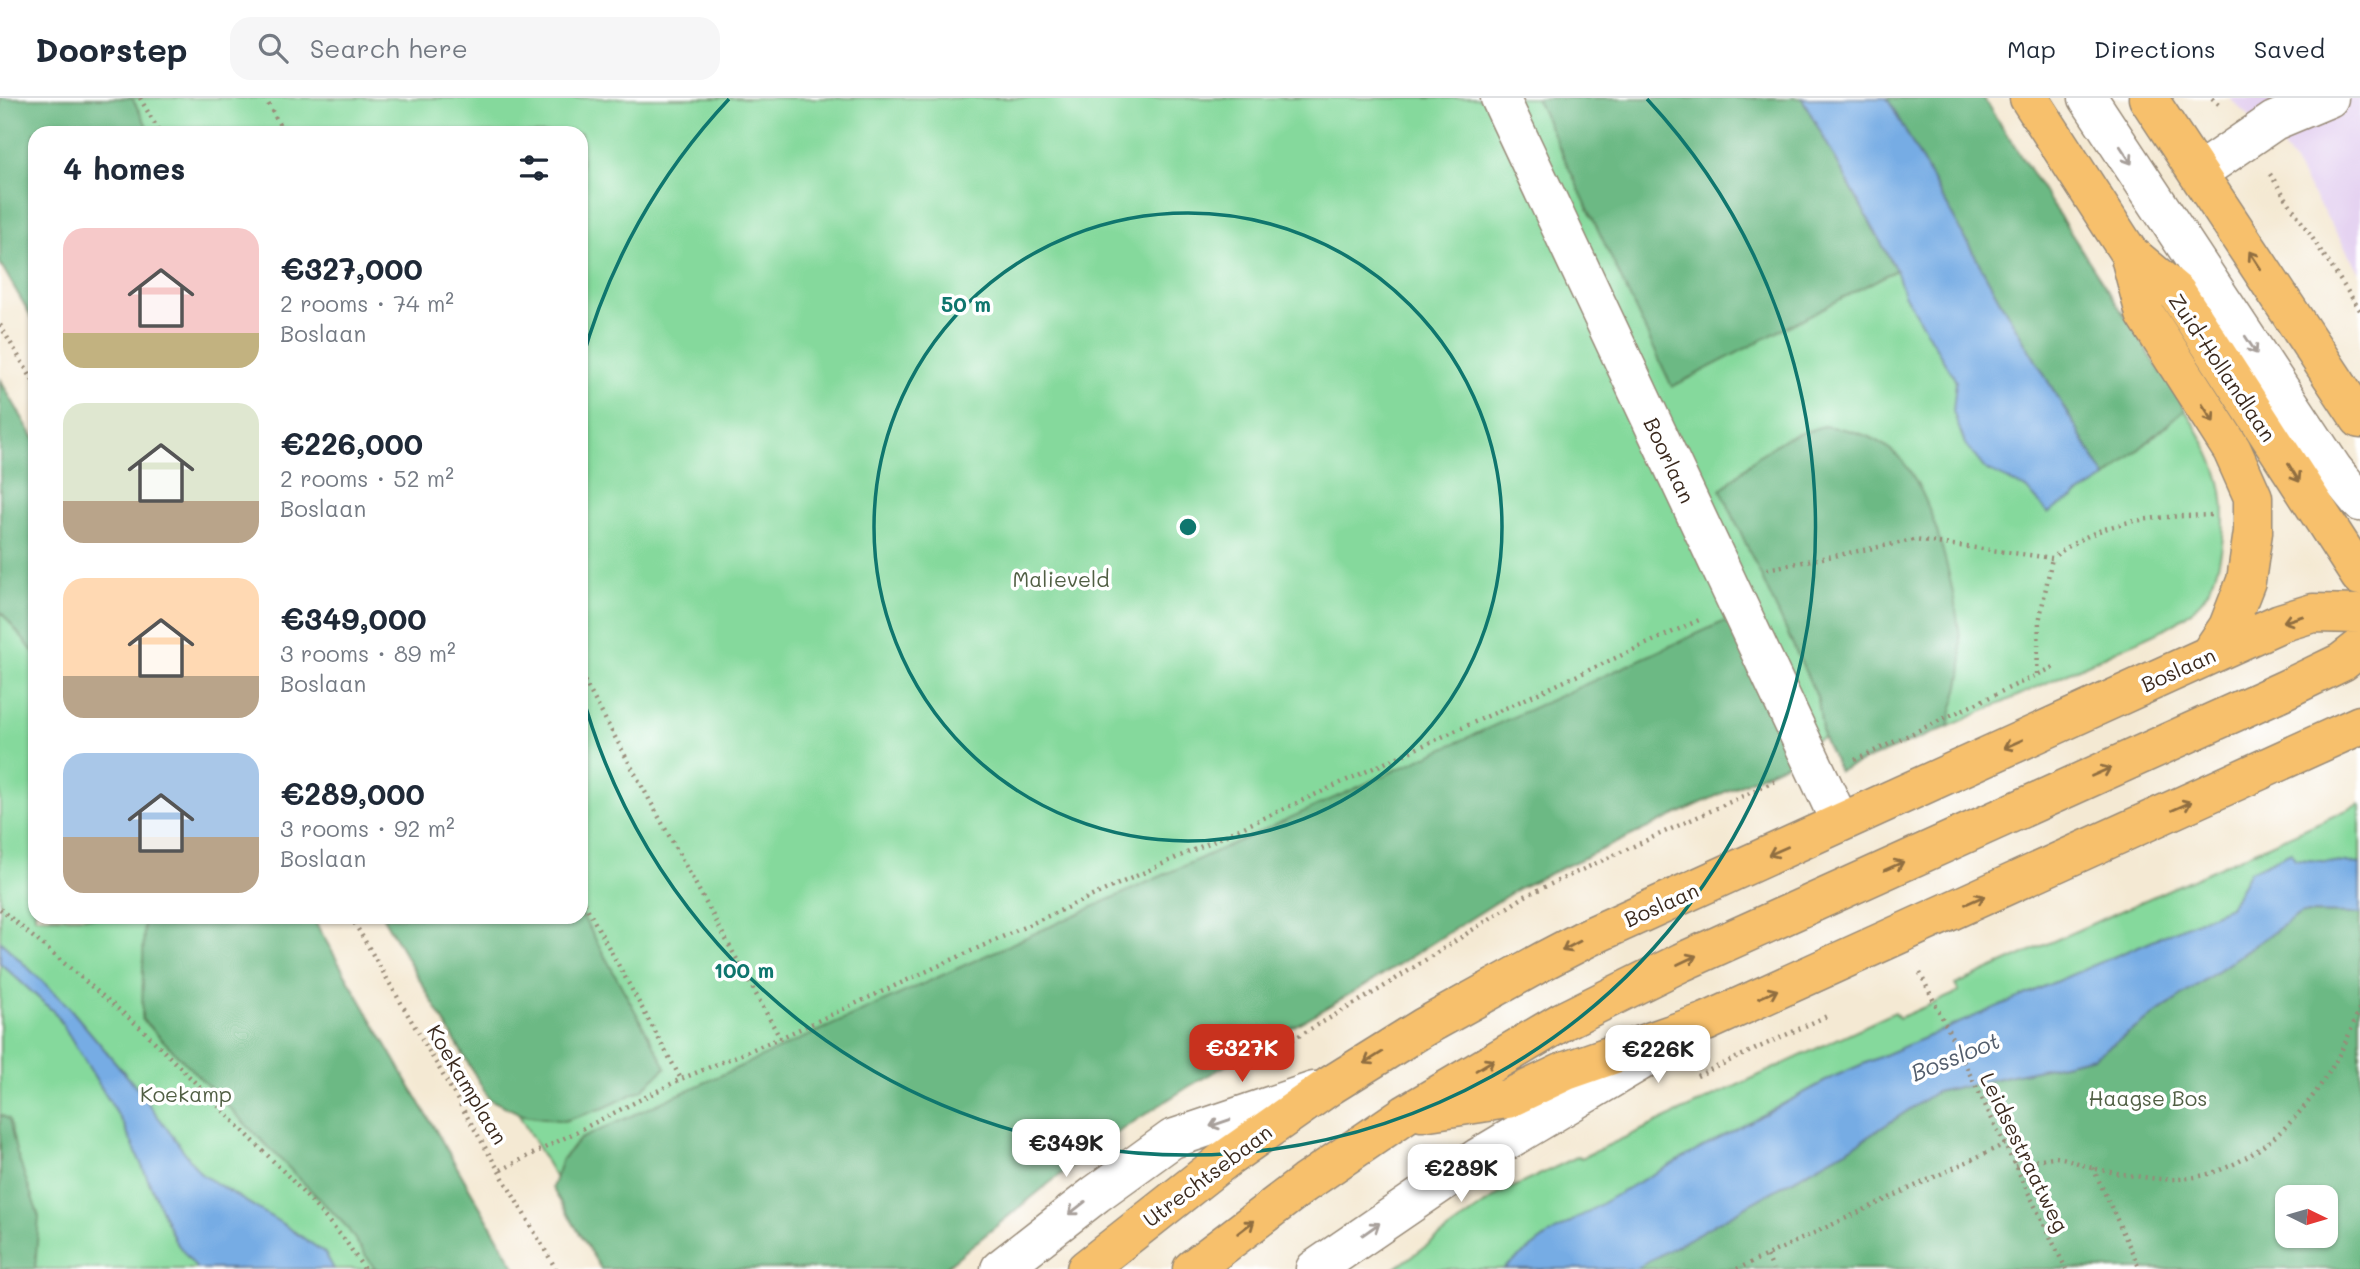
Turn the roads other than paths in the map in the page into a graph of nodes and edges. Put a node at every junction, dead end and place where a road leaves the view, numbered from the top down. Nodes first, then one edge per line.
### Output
1 (1500, 98) edge
2 (2029, 98) edge
3 (2088, 98) edge
4 (2148, 98) edge
5 (2329, 98) edge
6 (2261, 119) edge
7 (2198, 173) junction
8 (2129, 253) junction
9 (2360, 419) edge
10 (2360, 502) edge
11 (2360, 576) edge
12 (2360, 614) edge
13 (2360, 648) edge
14 (2209, 655) junction
15 (2360, 726) edge
16 (1840, 822) junction
17 (1706, 1022) junction
18 (1331, 1085) junction
19 (1406, 1114) junction
20 (1000, 1269) edge
21 (1087, 1269) edge
22 (1192, 1269) edge
23 (1315, 1269) edge

1 - 16 street, Boorlaan
2 - 8 main road, Zuid-Hollandlaan
3 -> 10 street, Zuid-Hollandlaan
4 - 7 main road
5 - 6 street
6 - 7 street
9 -> 7 main road
8 -> 11 main road, Zuid-Hollandlaan
8 -> 14 main road
12 -> 14 main road, Boslaan
19 -> 13 main road
14 -> 16 main road, Boslaan
17 -> 15 main road
16 -> 18 main road, Boslaan
17 - 19 main road
23 -> 17 street
18 -> 20 street, Boslaan
18 - 21 main road, Utrechtsebaan
22 -> 19 main road

